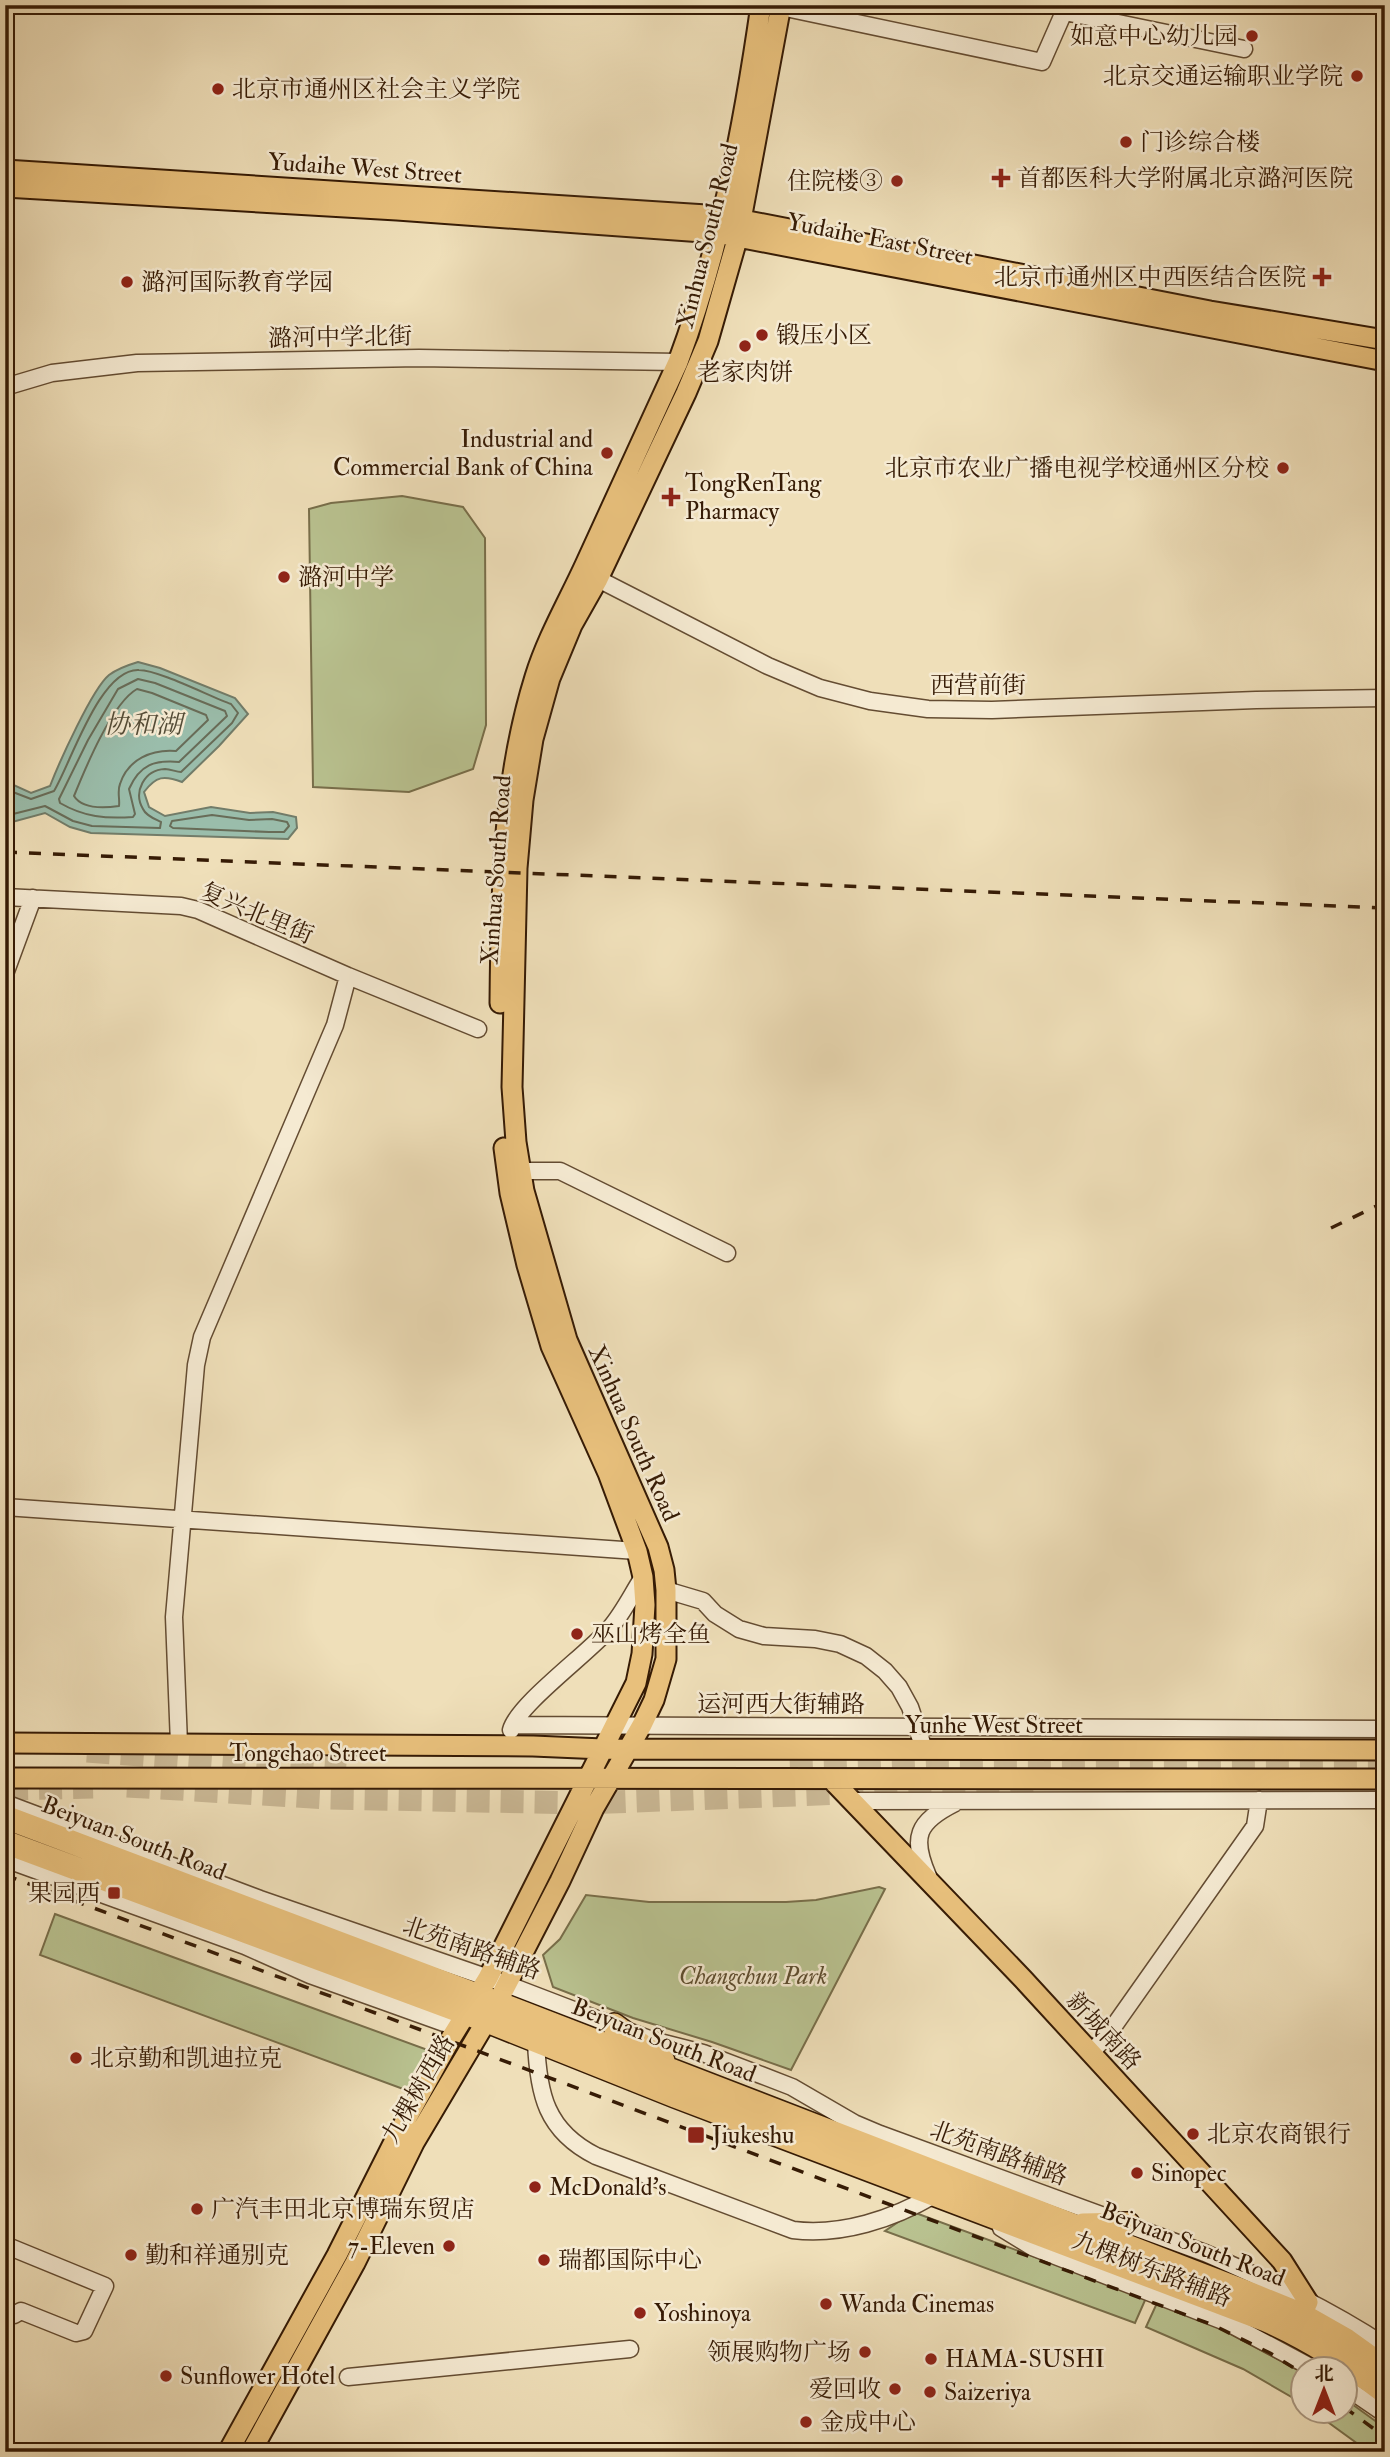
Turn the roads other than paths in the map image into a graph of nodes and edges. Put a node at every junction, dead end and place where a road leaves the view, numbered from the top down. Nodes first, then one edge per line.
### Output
1 (761, 5) edge
2 (781, 6) edge
3 (1066, 9) edge
4 (1244, 49) dead end
5 (5, 170) edge
6 (5, 187) edge
7 (729, 226) junction
8 (1385, 340) edge
9 (1385, 361) edge
10 (678, 362) junction
11 (5, 387) edge
12 (598, 579) junction
13 (1385, 698) edge
14 (5, 897) edge
15 (33, 898) junction
16 (5, 974) edge
17 (348, 976) junction
18 (478, 1029) dead end
19 (521, 1171) junction
20 (727, 1253) dead end
21 (5, 1507) edge
22 (184, 1519) junction
23 (637, 1551) junction
24 (643, 1577) junction
25 (666, 1590) junction
26 (513, 1725) junction
27 (616, 1725) junction
28 (642, 1726) junction
29 (916, 1727) junction
30 (1385, 1729) edge
31 (5, 1743) edge
32 (179, 1744) junction
33 (508, 1746) junction
34 (603, 1749) junction
35 (627, 1749) junction
36 (924, 1749) junction
37 (1385, 1750) edge
38 (5, 1778) edge
39 (587, 1779) junction
40 (831, 1779) junction
41 (1385, 1779) edge
42 (611, 1780) junction
43 (1259, 1800) junction
44 (1385, 1800) edge
45 (852, 1801) junction
46 (960, 1801) junction
47 (5, 1803) edge
48 (5, 1817) edge
49 (5, 1842) edge
50 (5, 1859) edge
51 (932, 1885) junction
52 (205, 1915) junction
53 (246, 1946) junction
54 (487, 1999) junction
55 (614, 2025) junction
56 (536, 2041) junction
57 (1091, 2053) junction
58 (685, 2077) junction
59 (934, 2195) junction
60 (972, 2210) junction
61 (1070, 2224) junction
62 (1128, 2224) junction
63 (5, 2245) edge
64 (5, 2312) edge
65 (1301, 2316) junction
66 (1385, 2346) edge
67 (630, 2349) dead end
68 (1290, 2356) edge
69 (1385, 2368) edge
70 (348, 2377) dead end
71 (1385, 2392) edge
72 (1358, 2395) edge
73 (1385, 2414) edge
74 (228, 2452) edge
75 (251, 2452) edge

1 - 7 main road, Xinhua South Road
2 - 3 street
2 - 7 main road, Xinhua South Road
3 - 4 street
5 - 7 main road, Yudaihe West Street
6 - 7 main road, Yudaihe West Street
7 - 8 main road, Yudaihe East Street
7 - 9 main road, Yudaihe East Street
7 - 10 main road, Xinhua South Road
7 - 12 main road, Xinhua South Road
10 - 11 street, 潞河中学北街
10 - 23 main road, Xinhua South Road
12 - 13 street, 西营前街
12 - 19 main road, Xinhua South Road
14 - 15 street, 复兴北里街
15 - 16 street
15 - 17 street, 复兴北里街
17 - 18 street, 复兴北里街
17 - 22 street
19 - 20 street
19 - 25 main road, Xinhua South Road
21 - 22 street
22 - 23 street
22 - 32 street
23 - 24 main road, Xinhua South Road
24 - 26 street
24 - 27 main road, Xinhua South Road
25 - 28 main road, Xinhua South Road
25 - 29 street
26 - 27 street, 运河西大街辅路
26 - 33 street
27 - 28 street, 运河西大街辅路
27 - 34 main road, Xinhua South Road
28 - 29 street, 运河西大街辅路
28 - 35 main road, Xinhua South Road
29 - 30 street, 运河西大街辅路
29 - 36 street
31 - 32 main road, Tongchao Street
32 - 33 main road, Tongchao Street
33 - 34 main road, Tongchao Street
34 - 35 main road, Yunhe West Street
34 - 39 main road, 九棵树西路
35 - 36 main road, Yunhe West Street
35 - 42 main road, 九棵树西路
36 - 37 main road, Yunhe West Street
38 - 39 main road, Tongchao Street
39 - 42 main road, Tongchao Street
39 - 54 main road, 九棵树西路
40 - 41 main road
40 - 42 main road
40 - 45 main road, 新城南路
42 - 54 main road, 九棵树西路
43 - 44 street
43 - 46 street
43 - 57 street
45 - 46 street
45 - 51 main road, 新城南路
46 - 51 street
47 - 54 street, 北苑南路辅路
48 - 54 highway, Beiyuan South Road
49 - 52 highway, Beiyuan South Road
50 - 53 street
51 - 57 main road, 新城南路
52 - 53 highway
52 - 54 highway, Beiyuan South Road
53 - 54 street
54 - 55 street, 北苑南路辅路
54 - 56 highway, Beiyuan South Road
54 - 58 highway, Beiyuan South Road
54 - 74 main road, 九棵树西路
54 - 75 main road, 九棵树西路
55 - 58 highway
55 - 62 street, 北苑南路辅路
56 - 59 highway, Beiyuan South Road
56 - 59 street
57 - 65 main road, 新城南路
58 - 61 highway, Beiyuan South Road
59 - 60 highway, Beiyuan South Road
60 - 65 highway, Beiyuan South Road
60 - 68 street, 九棵树东路辅路
61 - 62 highway
61 - 65 highway, Beiyuan South Road
62 - 65 street, 北苑南路辅路
63 - 64 street
65 - 66 street
65 - 69 highway
65 - 71 highway
67 - 70 street
72 - 73 street

